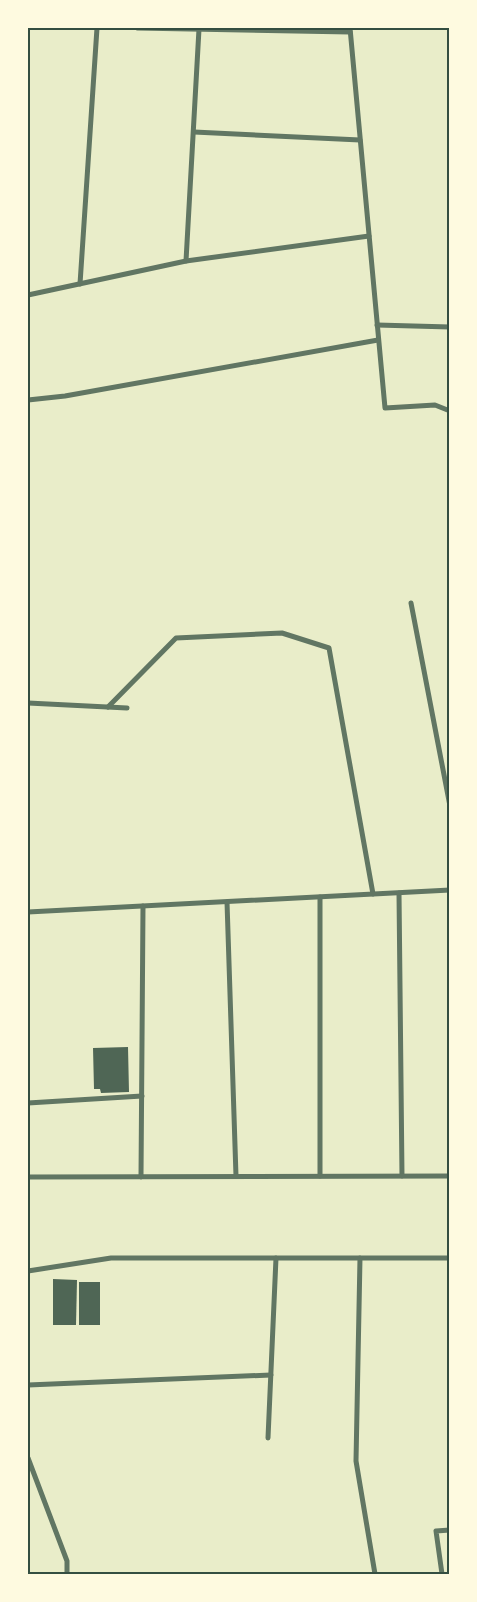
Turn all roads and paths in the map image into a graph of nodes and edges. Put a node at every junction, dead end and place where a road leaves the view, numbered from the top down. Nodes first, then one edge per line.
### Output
1 (97, 28) edge
2 (137, 28) edge
3 (200, 29) junction
4 (350, 30) edge
5 (194, 132) junction
6 (360, 140) junction
7 (369, 236) junction
8 (186, 261) junction
9 (80, 284) junction
10 (28, 295) edge
11 (377, 326) junction
12 (450, 327) edge
13 (378, 340) junction
14 (28, 400) edge
15 (450, 411) edge
16 (411, 603) dead end
17 (28, 703) edge
18 (108, 707) junction
19 (128, 708) dead end
20 (450, 806) edge
21 (450, 890) edge
22 (399, 893) junction
23 (374, 894) junction
24 (320, 897) junction
25 (226, 902) junction
26 (144, 906) junction
27 (28, 912) edge
28 (142, 1096) junction
29 (28, 1103) edge
30 (141, 1176) junction
31 (236, 1176) junction
32 (320, 1176) junction
33 (402, 1176) junction
34 (450, 1176) edge
35 (28, 1177) edge
36 (276, 1258) junction
37 (360, 1258) junction
38 (450, 1258) edge
39 (28, 1271) edge
40 (271, 1375) junction
41 (28, 1385) edge
42 (268, 1438) dead end
43 (28, 1458) edge
44 (450, 1530) edge
45 (68, 1574) edge
46 (375, 1574) edge
47 (442, 1574) edge

1 - 9 street
2 - 3 street
3 - 4 street
3 - 5 street
4 - 6 street
5 - 6 street
5 - 8 street
6 - 7 street
7 - 8 street
7 - 11 street
8 - 9 street
9 - 10 street
11 - 12 street
11 - 13 street
13 - 14 street
13 - 15 street
16 - 20 street
17 - 18 street
18 - 19 street
18 - 23 street
21 - 22 street
22 - 23 street
22 - 33 street
23 - 24 street
24 - 25 street
24 - 32 street
25 - 26 street
25 - 31 street
26 - 27 street
26 - 28 street
28 - 29 street
28 - 30 street
30 - 31 street
30 - 35 street
31 - 32 street
32 - 33 street
33 - 34 street
36 - 37 street
36 - 39 street
36 - 40 street
37 - 38 street
37 - 46 street
40 - 41 street
40 - 42 street
43 - 45 street
44 - 47 street

